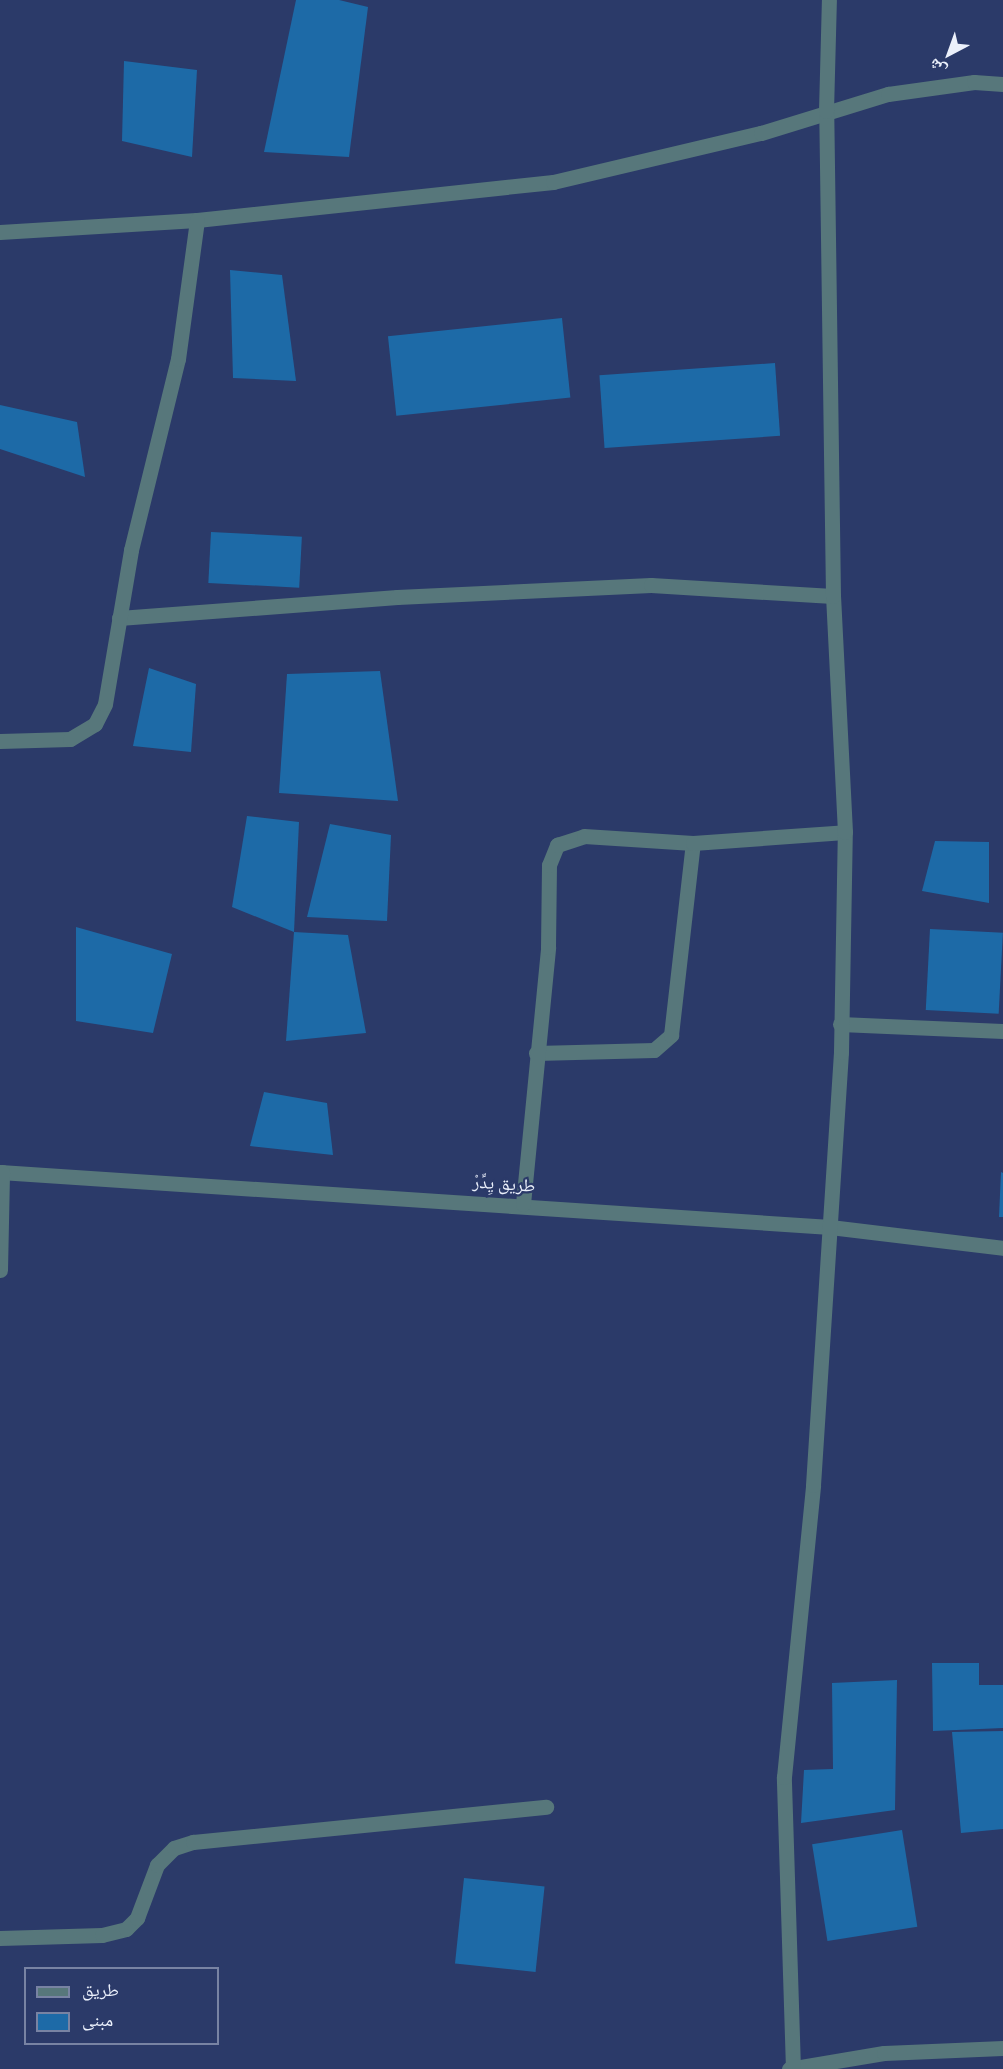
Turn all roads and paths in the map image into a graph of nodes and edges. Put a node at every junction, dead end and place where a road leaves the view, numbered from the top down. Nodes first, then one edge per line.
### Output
1 (829, 0) edge
2 (1003, 84) edge
3 (826, 111) junction
4 (197, 220) junction
5 (0, 232) edge
6 (833, 596) junction
7 (119, 618) junction
8 (0, 741) edge
9 (845, 832) junction
10 (693, 843) junction
11 (840, 1024) junction
12 (1003, 1031) edge
13 (536, 1053) junction
14 (1, 1172) edge
15 (523, 1204) junction
16 (830, 1227) junction
17 (1003, 1248) edge
18 (0, 1270) edge
19 (546, 1807) dead end
20 (0, 1938) edge
21 (1003, 2048) edge
22 (792, 2069) edge

1 - 3 street
2 - 3 street
3 - 4 street
3 - 6 street
4 - 5 street
4 - 7 street
6 - 7 street
6 - 9 street
7 - 8 street
9 - 10 street
9 - 11 street
10 - 13 street
10 - 13 street
11 - 12 street
11 - 16 street
13 - 15 street
14 - 15 street, طريق يِدِّرْ
14 - 18 street
15 - 16 street, طريق يِدِّرْ
16 - 17 street, طريق يِدِّرْ
16 - 22 street
19 - 20 street
21 - 22 street

